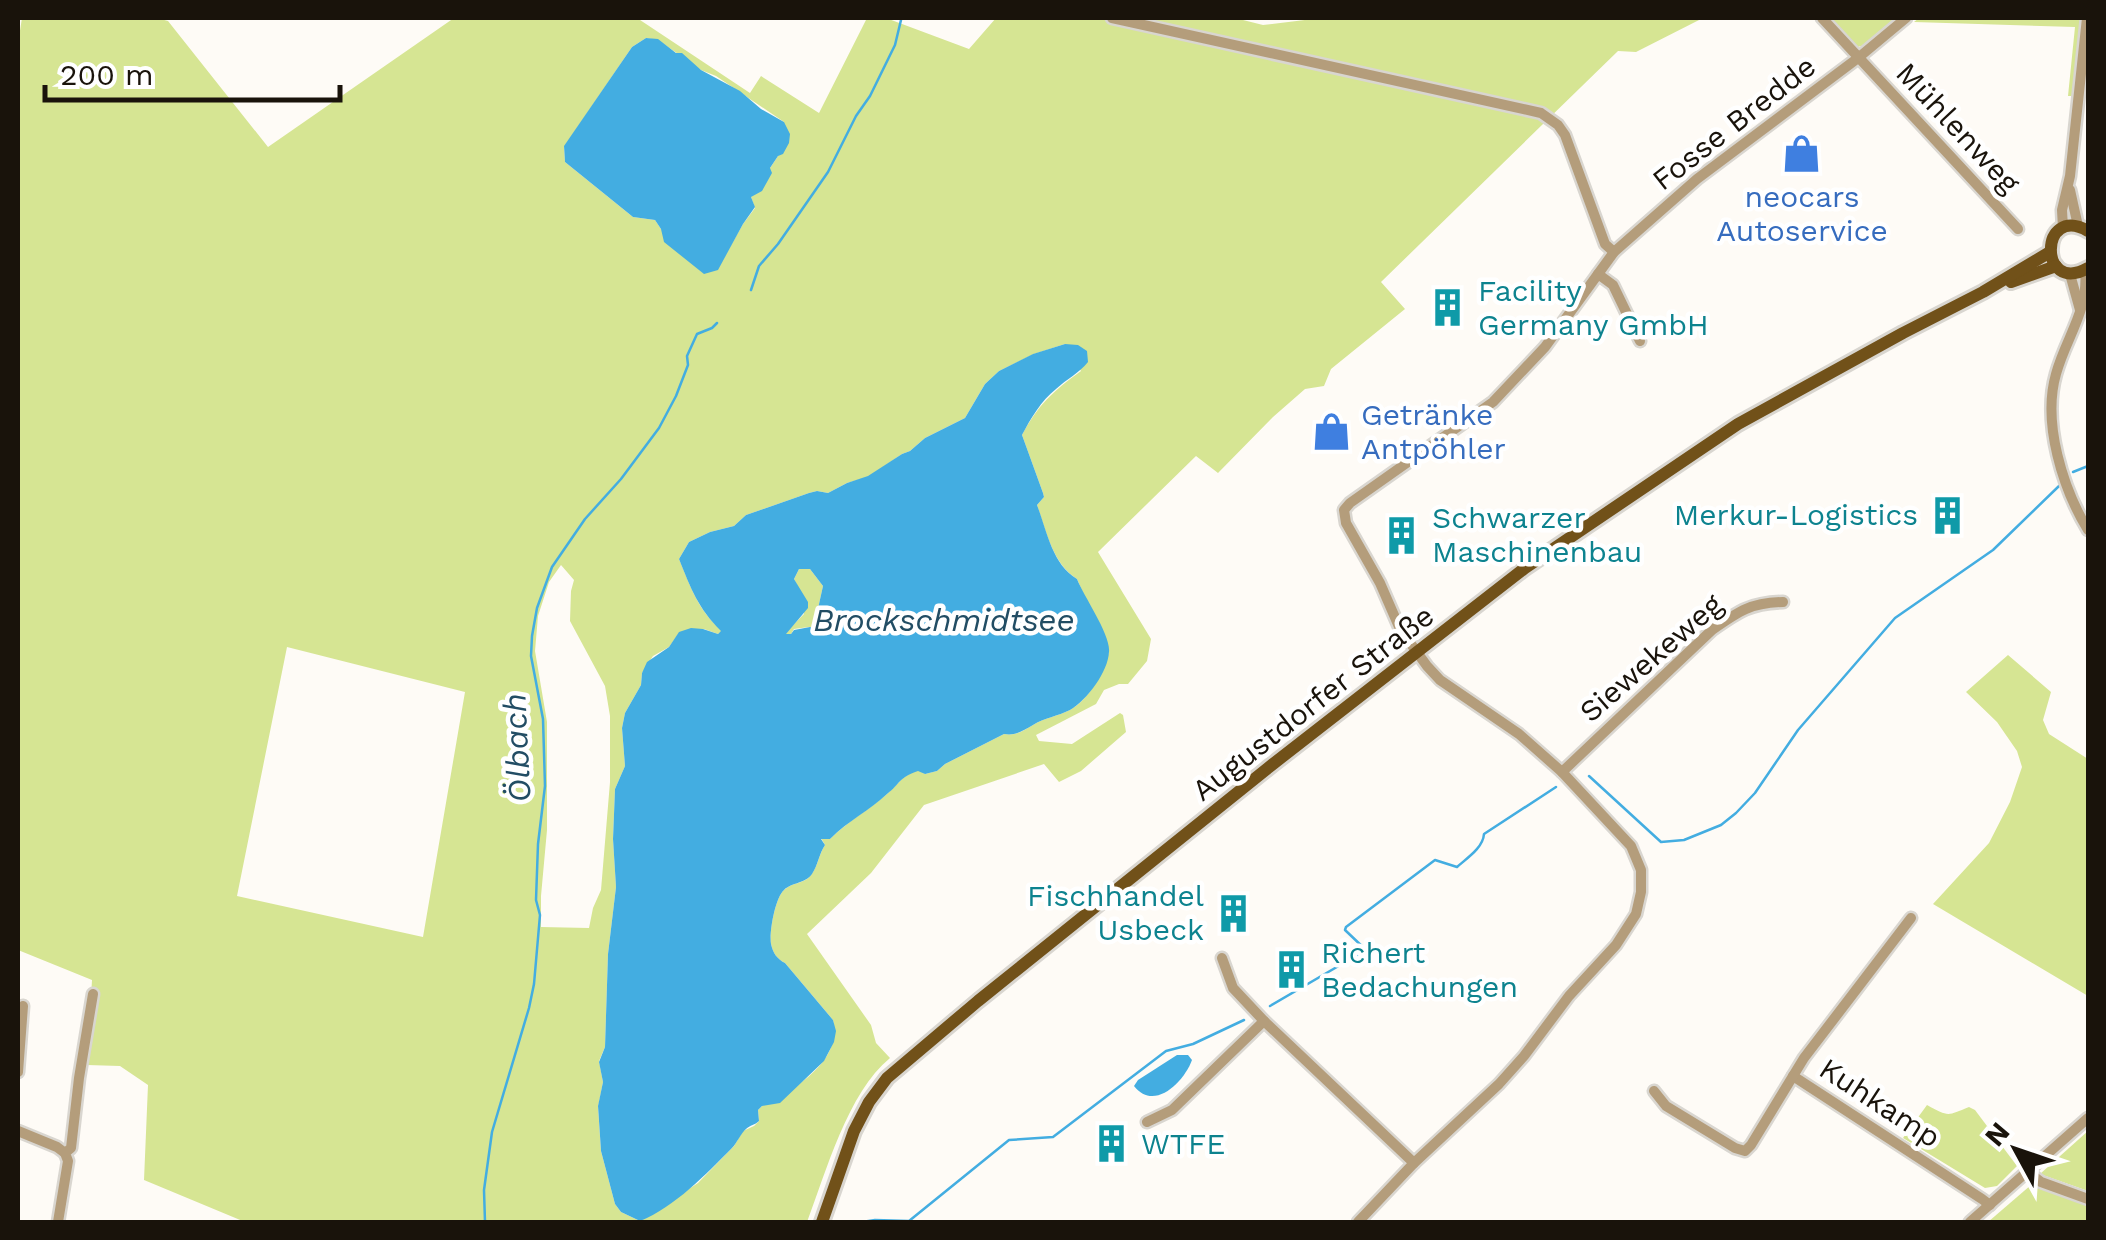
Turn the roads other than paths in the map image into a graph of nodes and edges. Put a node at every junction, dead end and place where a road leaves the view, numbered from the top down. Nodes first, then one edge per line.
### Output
1 (1112, 18) edge
2 (1822, 18) edge
3 (1906, 18) edge
4 (2087, 18) edge
5 (1858, 58) junction
6 (2018, 229) dead end
7 (2076, 229) edge
8 (1614, 252) junction
9 (2050, 252) junction
10 (2056, 266) junction
11 (2087, 269) edge
12 (1598, 274) junction
13 (2070, 274) junction
14 (1983, 292) junction
15 (2080, 312) junction
16 (1640, 341) dead end
17 (2088, 530) edge
18 (1783, 602) dead end
19 (1418, 652) junction
20 (1562, 772) junction
21 (1911, 918) dead end
22 (1222, 958) dead end
23 (93, 994) dead end
24 (23, 1006) dead end
25 (1264, 1021) junction
26 (18, 1072) edge
27 (1792, 1076) junction
28 (1654, 1091) dead end
29 (2088, 1118) edge
30 (1147, 1122) dead end
31 (18, 1131) edge
32 (64, 1153) junction
33 (1414, 1163) junction
34 (2028, 1172) junction
35 (2088, 1199) edge
36 (1990, 1206) junction
37 (58, 1222) edge
38 (822, 1222) edge
39 (1358, 1222) edge
40 (1970, 1222) edge

1 - 8 street
2 - 5 street, Mühlenweg
3 - 5 street, Fosse Bredde
4 - 7 street
5 - 6 street, Mühlenweg
5 - 8 street, Fosse Bredde
7 - 9 main road
8 - 12 street, Fosse Bredde
9 - 10 main road
9 - 14 main road, Augustdorfer Straße
10 - 13 main road
10 - 14 main road, Augustdorfer Straße
11 - 13 main road
11 - 15 street
12 - 16 street
12 - 19 street, Fosse Bredde
13 - 15 street
14 - 19 main road, Augustdorfer Straße
15 - 17 street
18 - 20 street, Siewekeweg
19 - 20 street
19 - 38 main road, Augustdorfer Straße
20 - 33 street
21 - 27 street, Kuhkamp
22 - 25 street
23 - 32 street
24 - 26 street
25 - 30 street
25 - 33 street
27 - 28 street, Kuhkamp
27 - 36 street, Kuhkamp
29 - 34 street
31 - 32 street
32 - 37 street
33 - 39 street
34 - 35 street
34 - 36 street
36 - 40 street

